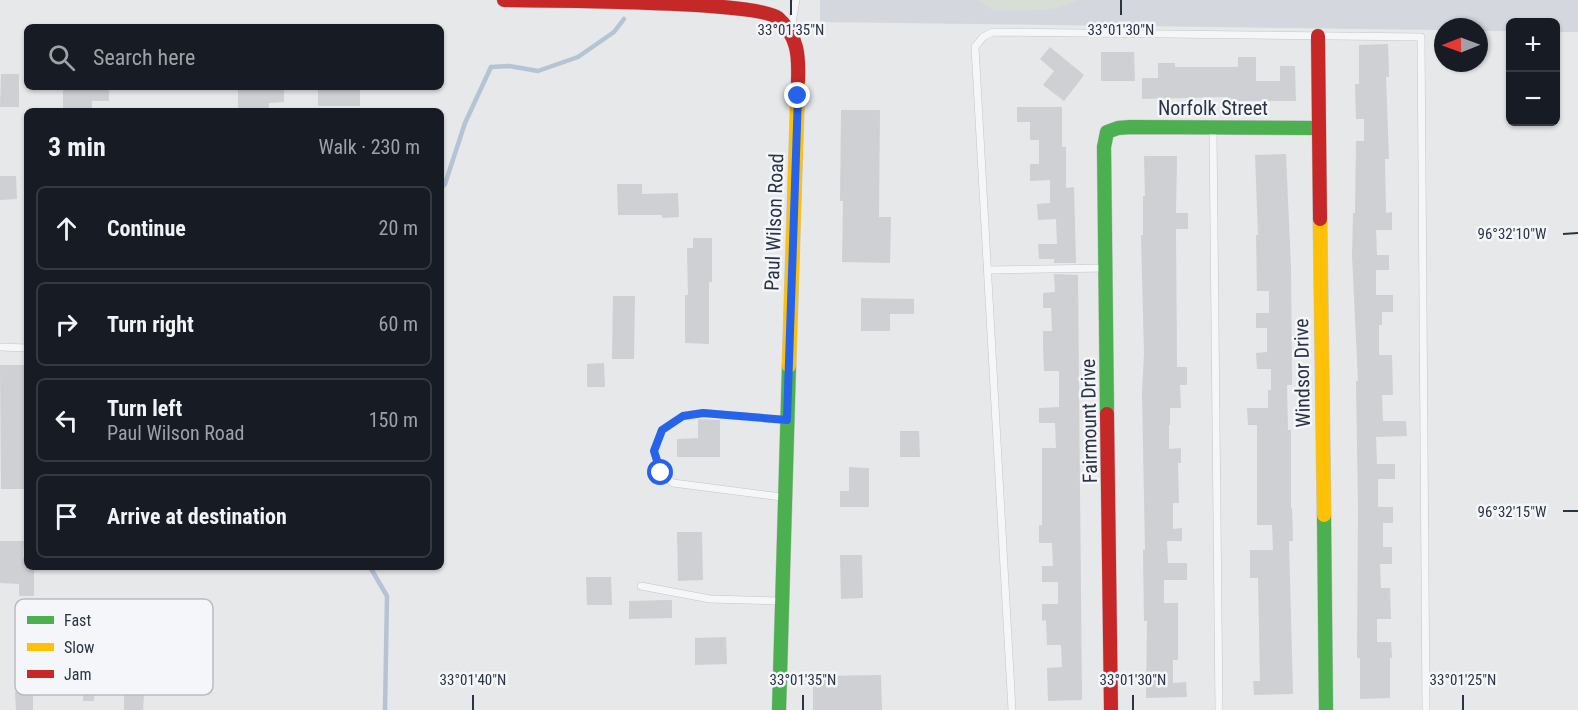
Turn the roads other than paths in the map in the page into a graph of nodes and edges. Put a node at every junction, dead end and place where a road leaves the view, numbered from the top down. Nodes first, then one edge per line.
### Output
1 (504, 0) edge
2 (796, 0) edge
3 (790, 31) junction
4 (1318, 36) junction
5 (1213, 127) junction
6 (1318, 128) junction
7 (1107, 132) joint
8 (1107, 268) junction
9 (988, 270) junction
10 (0, 347) edge
11 (24, 348) edge
12 (787, 420) junction
13 (784, 498) junction
14 (641, 586) dead end
15 (781, 601) junction
16 (779, 710) edge
17 (1012, 710) edge
18 (1111, 710) edge
19 (1219, 710) edge
20 (1326, 710) edge
21 (1426, 710) edge

1 - 3 street
2 - 3 lane
3 - 12 street, Paul Wilson Road
4 - 6 street, Windsor Drive
4 - 9 lane
4 - 21 lane
5 - 6 street, Norfolk Street
5 - 7 street, Norfolk Street
5 - 19 lane
6 - 20 street, Windsor Drive
7 - 8 street, Fairmount Drive
8 - 9 lane
8 - 18 street, Fairmount Drive
9 - 17 lane
10 - 11 lane
12 - 13 street, Paul Wilson Road
12 - 13 lane
13 - 15 street, Paul Wilson Road
14 - 15 lane
15 - 16 street, Paul Wilson Road

